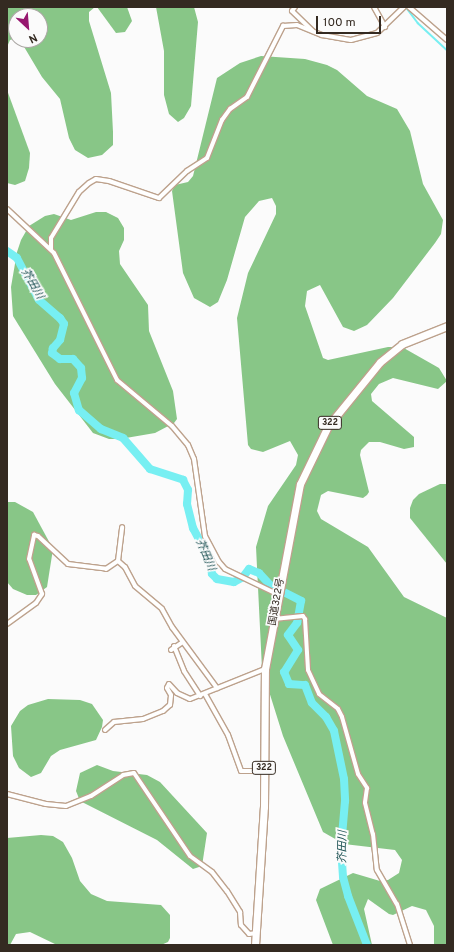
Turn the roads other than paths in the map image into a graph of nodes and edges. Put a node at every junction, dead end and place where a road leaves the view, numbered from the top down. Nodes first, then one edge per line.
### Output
1 (295, 7) edge
2 (374, 7) edge
3 (404, 7) edge
4 (410, 7) edge
5 (385, 27) junction
6 (314, 31) junction
7 (447, 40) edge
8 (7, 208) edge
9 (52, 249) junction
10 (447, 326) edge
11 (122, 527) dead end
12 (118, 561) junction
13 (279, 594) junction
14 (274, 619) junction
15 (7, 624) edge
16 (183, 642) junction
17 (174, 646) junction
18 (171, 650) dead end
19 (265, 669) junction
20 (217, 688) junction
21 (202, 695) junction
22 (105, 730) dead end
23 (264, 771) junction
24 (7, 794) edge
25 (257, 933) junction
26 (255, 945) edge
27 (410, 945) edge

1 - 6 street
2 - 5 street
3 - 5 street
4 - 7 street
5 - 6 street
6 - 9 street
8 - 9 street
9 - 13 street
10 - 13 highway, 国道322号 / 322
11 - 12 street
12 - 15 street
12 - 16 street
13 - 14 highway, 国道322号 / 322
14 - 19 highway, 国道322号 / 322
14 - 27 street
16 - 17 street
16 - 20 street
17 - 18 street
17 - 21 street
19 - 20 street
19 - 23 highway, 国道322号 / 322
20 - 21 street
21 - 22 street
21 - 23 street
23 - 25 highway, 国道322号 / 322
24 - 25 street
25 - 26 highway, 国道322号 / 322

